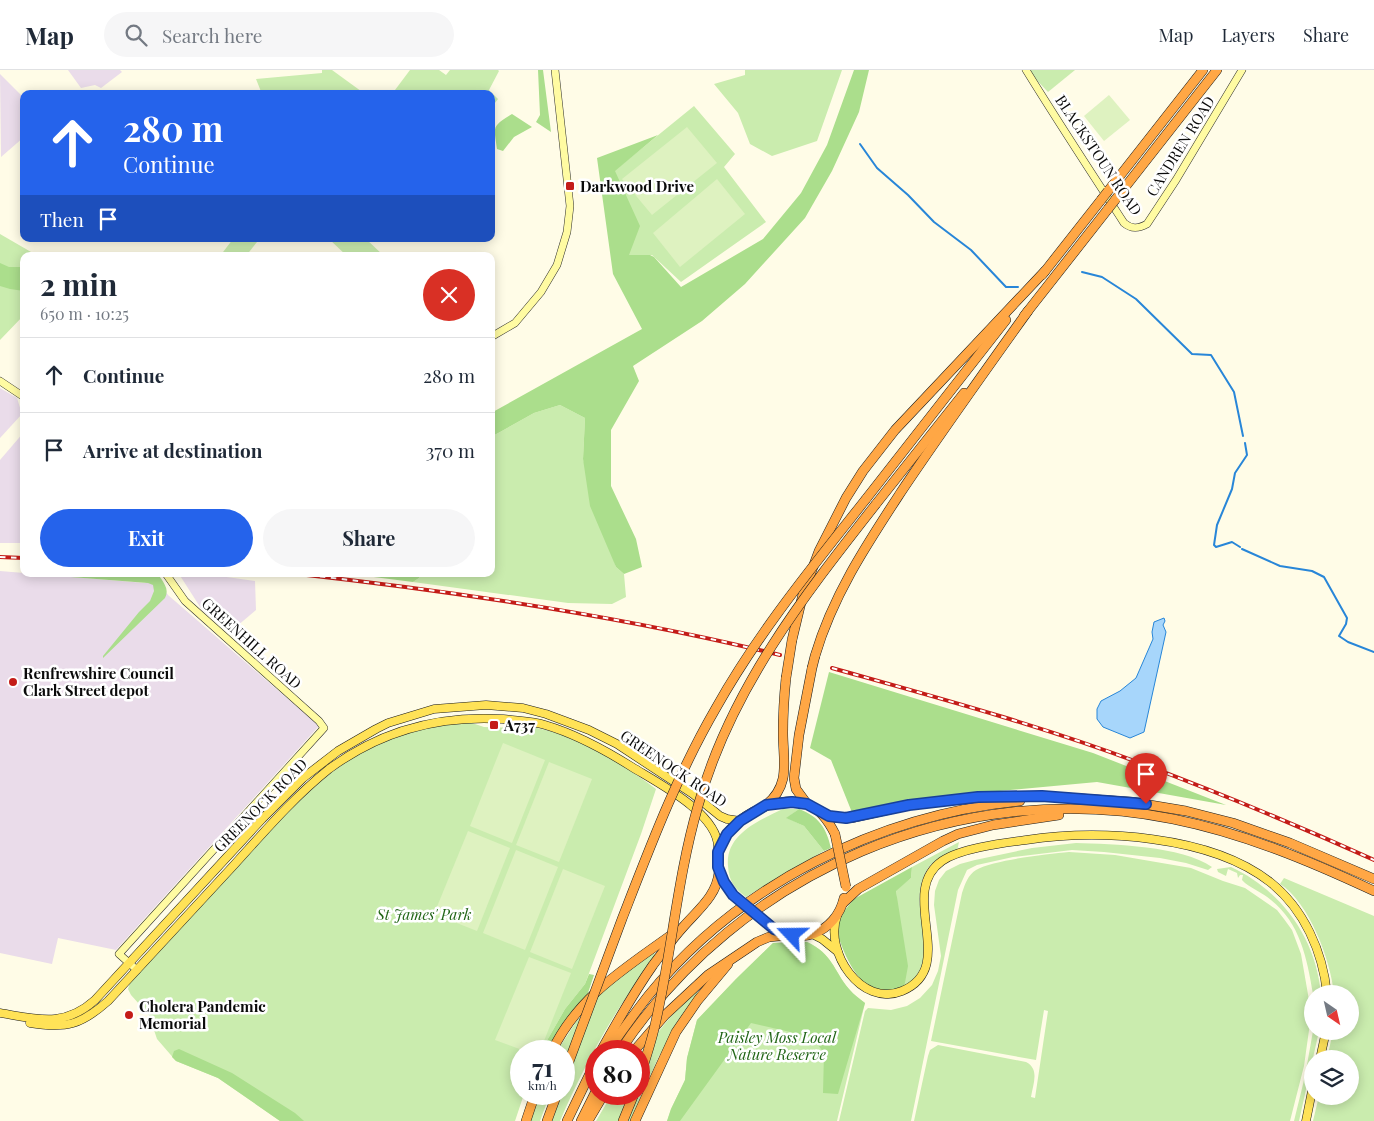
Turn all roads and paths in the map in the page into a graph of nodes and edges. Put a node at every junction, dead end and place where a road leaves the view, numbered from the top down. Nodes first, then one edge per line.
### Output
1 (555, 70) edge
2 (1026, 70) edge
3 (1202, 70) edge
4 (1216, 70) edge
5 (1242, 70) edge
6 (1135, 228) joint
7 (1045, 271) junction
8 (1028, 311) junction
9 (495, 335) edge
10 (0, 381) edge
11 (20, 394) edge
12 (168, 577) edge
13 (1083, 799) junction
14 (807, 804) junction
15 (766, 805) junction
16 (1098, 810) junction
17 (822, 813) junction
18 (740, 821) junction
19 (718, 852) junction
20 (719, 872) junction
21 (1374, 879) edge
22 (1374, 891) edge
23 (843, 903) junction
24 (837, 916) junction
25 (684, 926) junction
26 (812, 934) junction
27 (788, 935) junction
28 (838, 952) junction
29 (730, 959) junction
30 (129, 962) junction
31 (137, 970) junction
32 (1325, 985) edge
33 (0, 1015) edge
34 (559, 1040) edge
35 (607, 1040) edge
36 (616, 1040) edge
37 (627, 1040) edge
38 (644, 1040) edge
39 (650, 1043) edge
40 (575, 1046) edge
41 (585, 1085) edge
42 (585, 1093) edge
43 (531, 1105) edge
44 (553, 1105) edge
45 (589, 1105) edge
46 (597, 1105) edge
47 (630, 1105) edge
48 (1309, 1105) edge
49 (526, 1121) edge
50 (547, 1121) edge
51 (569, 1121) edge
52 (581, 1121) edge
53 (588, 1121) edge
54 (623, 1121) edge
55 (635, 1121) edge
56 (1306, 1121) edge

1 - 9 street
2 - 6 street, BLACKSTOUN ROAD
3 - 7 highway, bridge
4 - 8 highway, bridge
5 - 6 street, CANDREN ROAD
7 - 15 highway, bridge
7 - 40 highway, bridge
8 - 14 highway, bridge
8 - 39 highway, bridge
10 - 11 street
12 - 30 street, GREENHILL ROAD
13 - 17 highway
13 - 21 highway
13 - 36 highway
14 - 15 highway
14 - 17 highway
15 - 18 highway
16 - 22 highway
16 - 23 highway
16 - 37 highway
17 - 23 highway, bridge
18 - 19 highway
18 - 30 main road, GREENOCK ROAD
19 - 20 highway
19 - 31 main road, GREENOCK ROAD
20 - 25 highway
20 - 27 highway, bridge
23 - 24 highway
24 - 26 highway
24 - 28 main road
25 - 34 highway
25 - 35 highway
26 - 27 highway
26 - 28 main road
27 - 29 highway
28 - 32 main road
29 - 38 highway
29 - 55 highway
30 - 31 street
30 - 33 main road, GREENOCK ROAD
31 - 33 main road, GREENOCK ROAD
41 - 51 highway
42 - 51 highway
43 - 49 highway
44 - 50 highway
45 - 52 highway
46 - 53 highway
47 - 54 highway
48 - 56 main road

